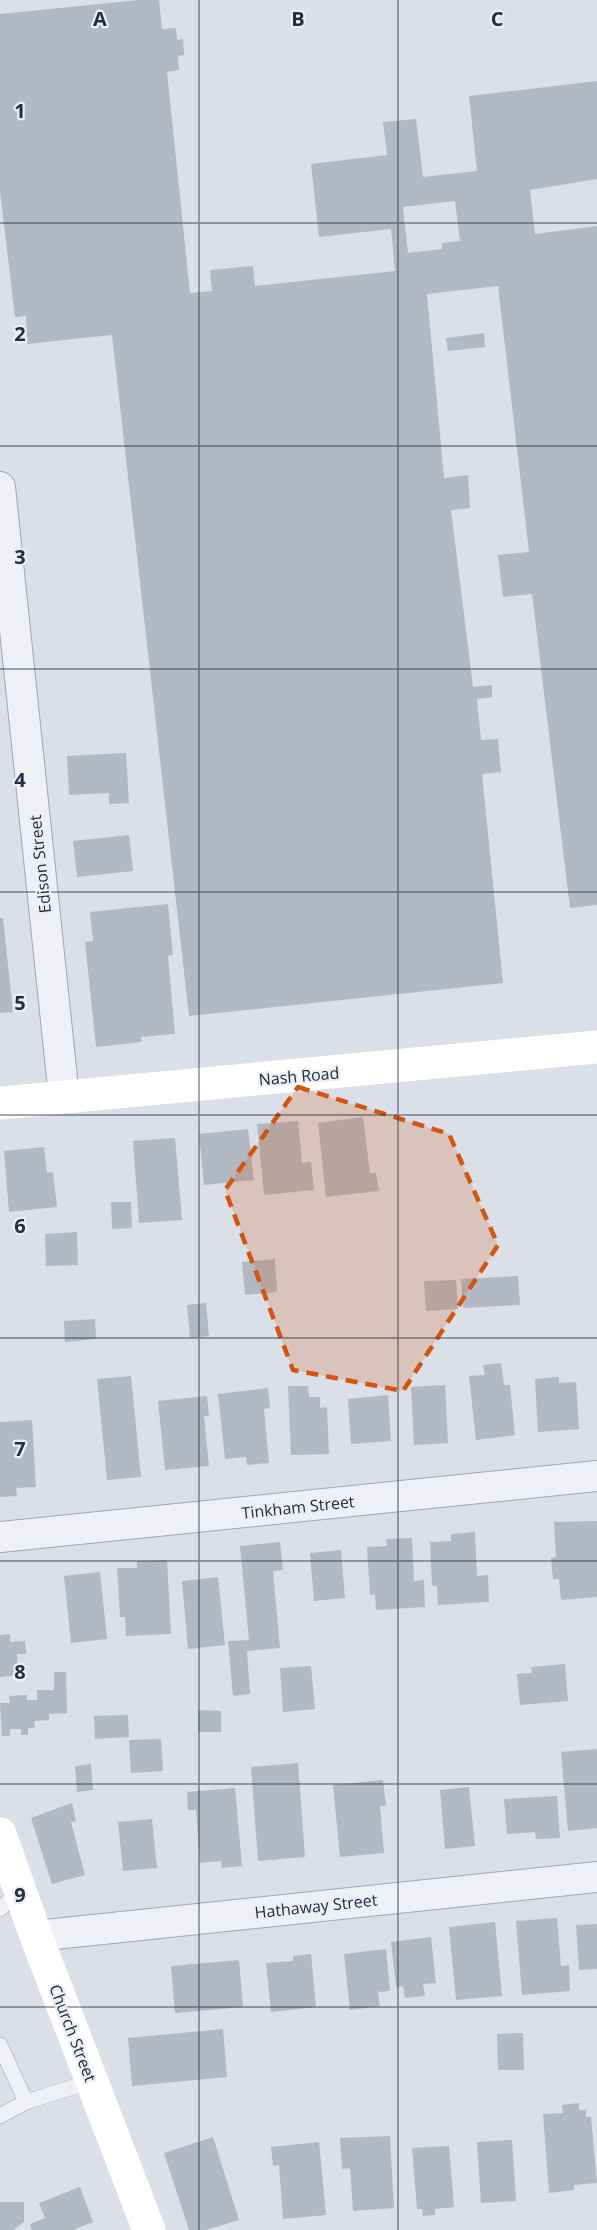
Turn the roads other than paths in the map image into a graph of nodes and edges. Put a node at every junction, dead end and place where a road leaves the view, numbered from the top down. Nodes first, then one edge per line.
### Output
1 (0, 487) edge
2 (597, 1047) edge
3 (64, 1097) junction
4 (0, 1103) edge
5 (597, 1476) edge
6 (0, 1537) edge
7 (0, 1834) edge
8 (597, 1877) edge
9 (10, 1900) edge
10 (36, 1936) junction
11 (0, 2045) edge
12 (92, 2081) junction
13 (26, 2102) junction
14 (0, 2116) edge
15 (149, 2230) edge

1 - 3 street, Edison Street
2 - 3 main road, Nash Road
3 - 4 main road, Nash Road
5 - 6 street, Tinkham Street
7 - 9 main road, Church Street
8 - 10 street, Hathaway Street
9 - 10 main road, Church Street
10 - 12 main road, Church Street
11 - 13 lane
12 - 13 lane
12 - 15 main road, Church Street
13 - 14 lane

